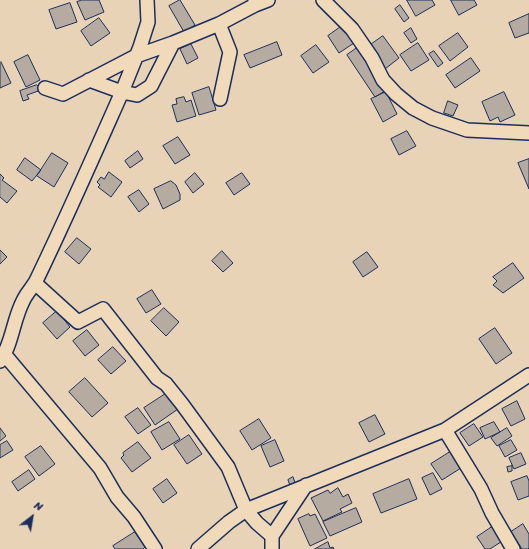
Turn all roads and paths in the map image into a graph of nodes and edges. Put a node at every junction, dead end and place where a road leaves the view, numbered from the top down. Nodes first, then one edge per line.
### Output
1 (147, 0) edge
2 (268, 0) edge
3 (323, 0) edge
4 (255, 2) edge
5 (219, 24) junction
6 (173, 43) junction
7 (136, 56) junction
8 (89, 80) junction
9 (45, 88) dead end
10 (122, 92) junction
11 (220, 99) dead end
12 (529, 133) edge
13 (35, 283) junction
14 (2, 358) edge
15 (529, 375) edge
16 (445, 430) junction
17 (306, 485) junction
18 (246, 510) junction
19 (272, 543) edge
20 (155, 549) edge
21 (198, 549) edge
22 (513, 549) edge

1 - 7 street
2 - 4 street
3 - 12 street
4 - 5 street
5 - 6 street
5 - 11 street
6 - 7 street
6 - 10 street
7 - 8 street
7 - 10 street
8 - 9 street
8 - 10 street
10 - 13 street
13 - 14 street
13 - 18 street
14 - 20 street
15 - 16 street
16 - 17 street
16 - 22 street
17 - 18 street
17 - 19 street
18 - 19 street
18 - 21 street

